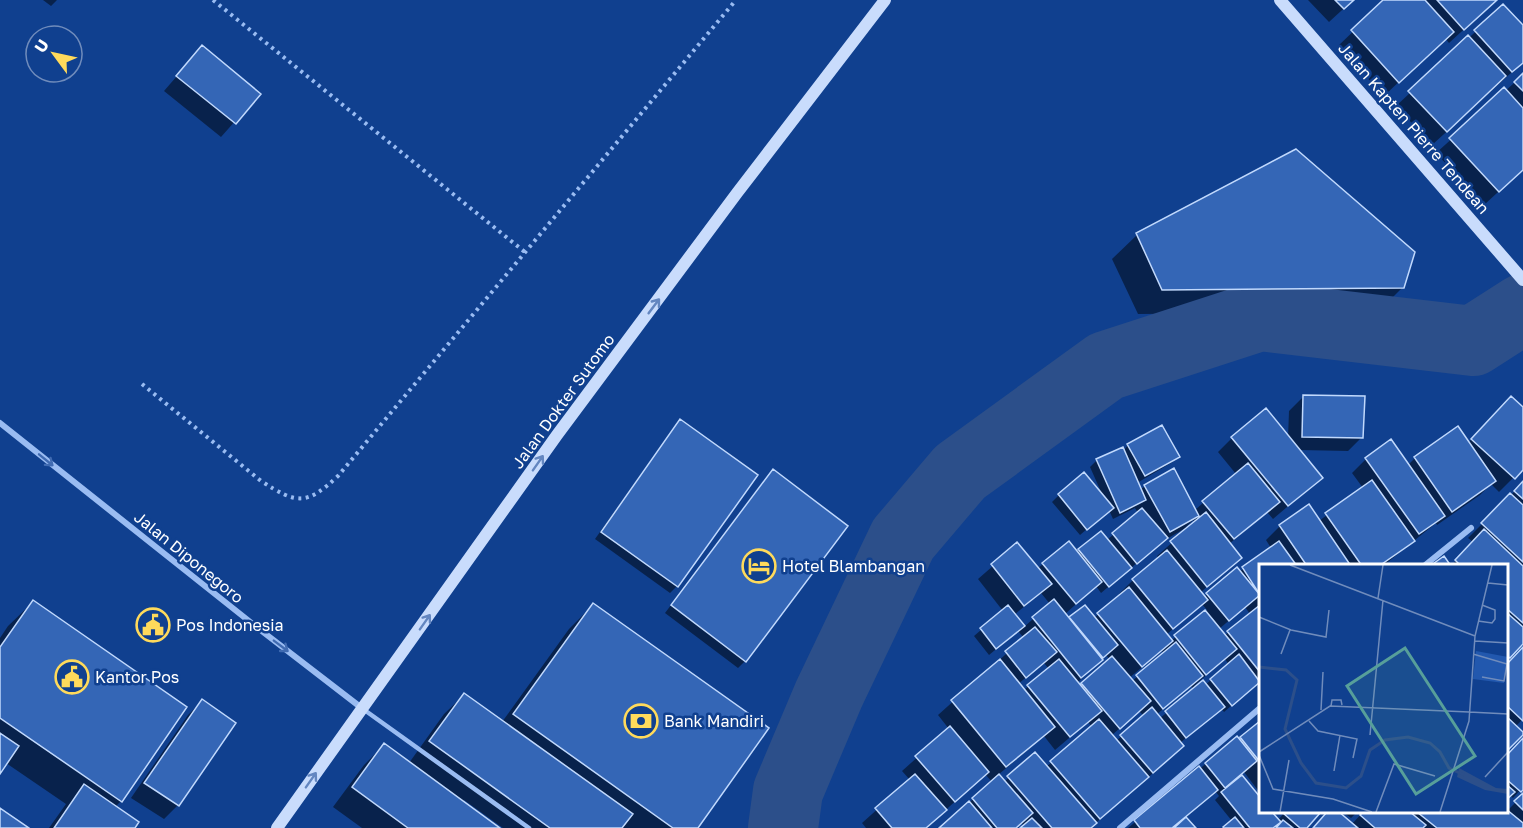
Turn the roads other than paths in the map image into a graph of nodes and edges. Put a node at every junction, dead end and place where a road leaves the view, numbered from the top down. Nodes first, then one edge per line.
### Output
1 (885, 0) edge
2 (1280, 0) edge
3 (1523, 280) edge
4 (0, 423) edge
5 (1472, 528) dead end
6 (1427, 564) edge
7 (363, 709) junction
8 (1259, 709) edge
9 (277, 828) edge
10 (530, 828) edge
11 (1120, 828) edge

7 -> 1 main road, Jalan Dokter Sutomo
2 - 3 main road, Jalan Kapten Pierre Tendean
4 -> 7 street, Jalan Diponegoro
5 - 6 street
9 -> 7 main road, Jalan Dokter Sutomo
7 - 10 lane
8 - 11 street

